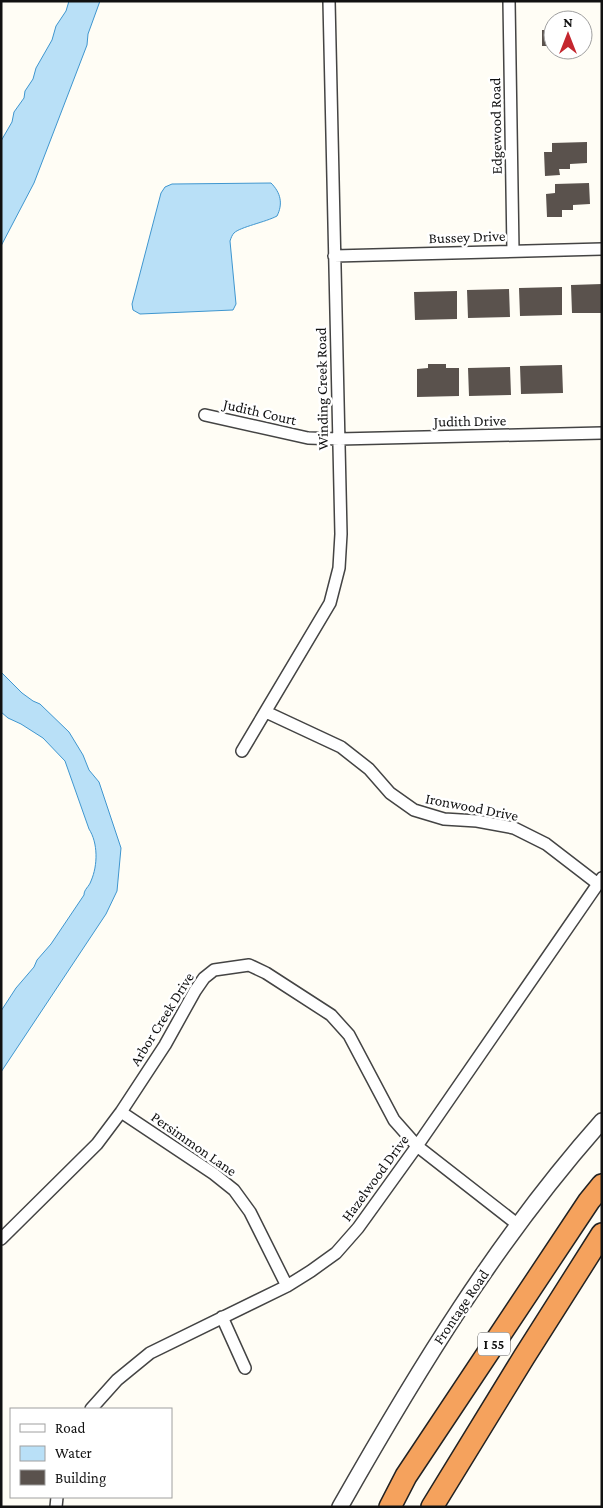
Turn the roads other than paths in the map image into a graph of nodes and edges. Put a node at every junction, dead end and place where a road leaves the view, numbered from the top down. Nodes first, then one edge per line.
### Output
1 (329, 1) edge
2 (508, 1) edge
3 (602, 249) edge
4 (513, 251) junction
5 (334, 256) junction
6 (205, 415) dead end
7 (602, 432) edge
8 (339, 439) junction
9 (266, 712) junction
10 (242, 751) dead end
11 (600, 881) edge
12 (121, 1112) junction
13 (602, 1121) edge
14 (417, 1146) junction
15 (602, 1185) edge
16 (517, 1224) junction
17 (602, 1234) edge
18 (1, 1239) edge
19 (287, 1286) junction
20 (222, 1316) junction
21 (245, 1368) dead end
22 (92, 1408) edge
23 (340, 1507) edge
24 (390, 1507) edge
25 (432, 1507) edge

1 - 5 street, Winding Creek Road
2 - 4 street, Edgewood Road
3 - 4 street, Bussey Drive
4 - 5 street, Bussey Drive
5 - 8 street, Winding Creek Road
6 - 8 street, Judith Court
7 - 8 street, Judith Drive
8 - 9 street, Winding Creek Road
9 - 10 street, Winding Creek Road
9 - 11 street, Ironwood Drive
11 - 14 street, Hazelwood Drive
12 - 14 street, Arbor Creek Drive
12 - 18 street, Arbor Creek Drive
12 - 19 street, Persimmon Lane
13 - 16 street, Frontage Road
14 - 16 street, Arbor Creek Drive
14 - 19 street, Hazelwood Drive
15 - 24 highway, I 55
16 - 23 street, Frontage Road
17 - 25 highway, I 55
19 - 20 street, Hazelwood Drive
20 - 21 street
20 - 22 street, Hazelwood Drive

